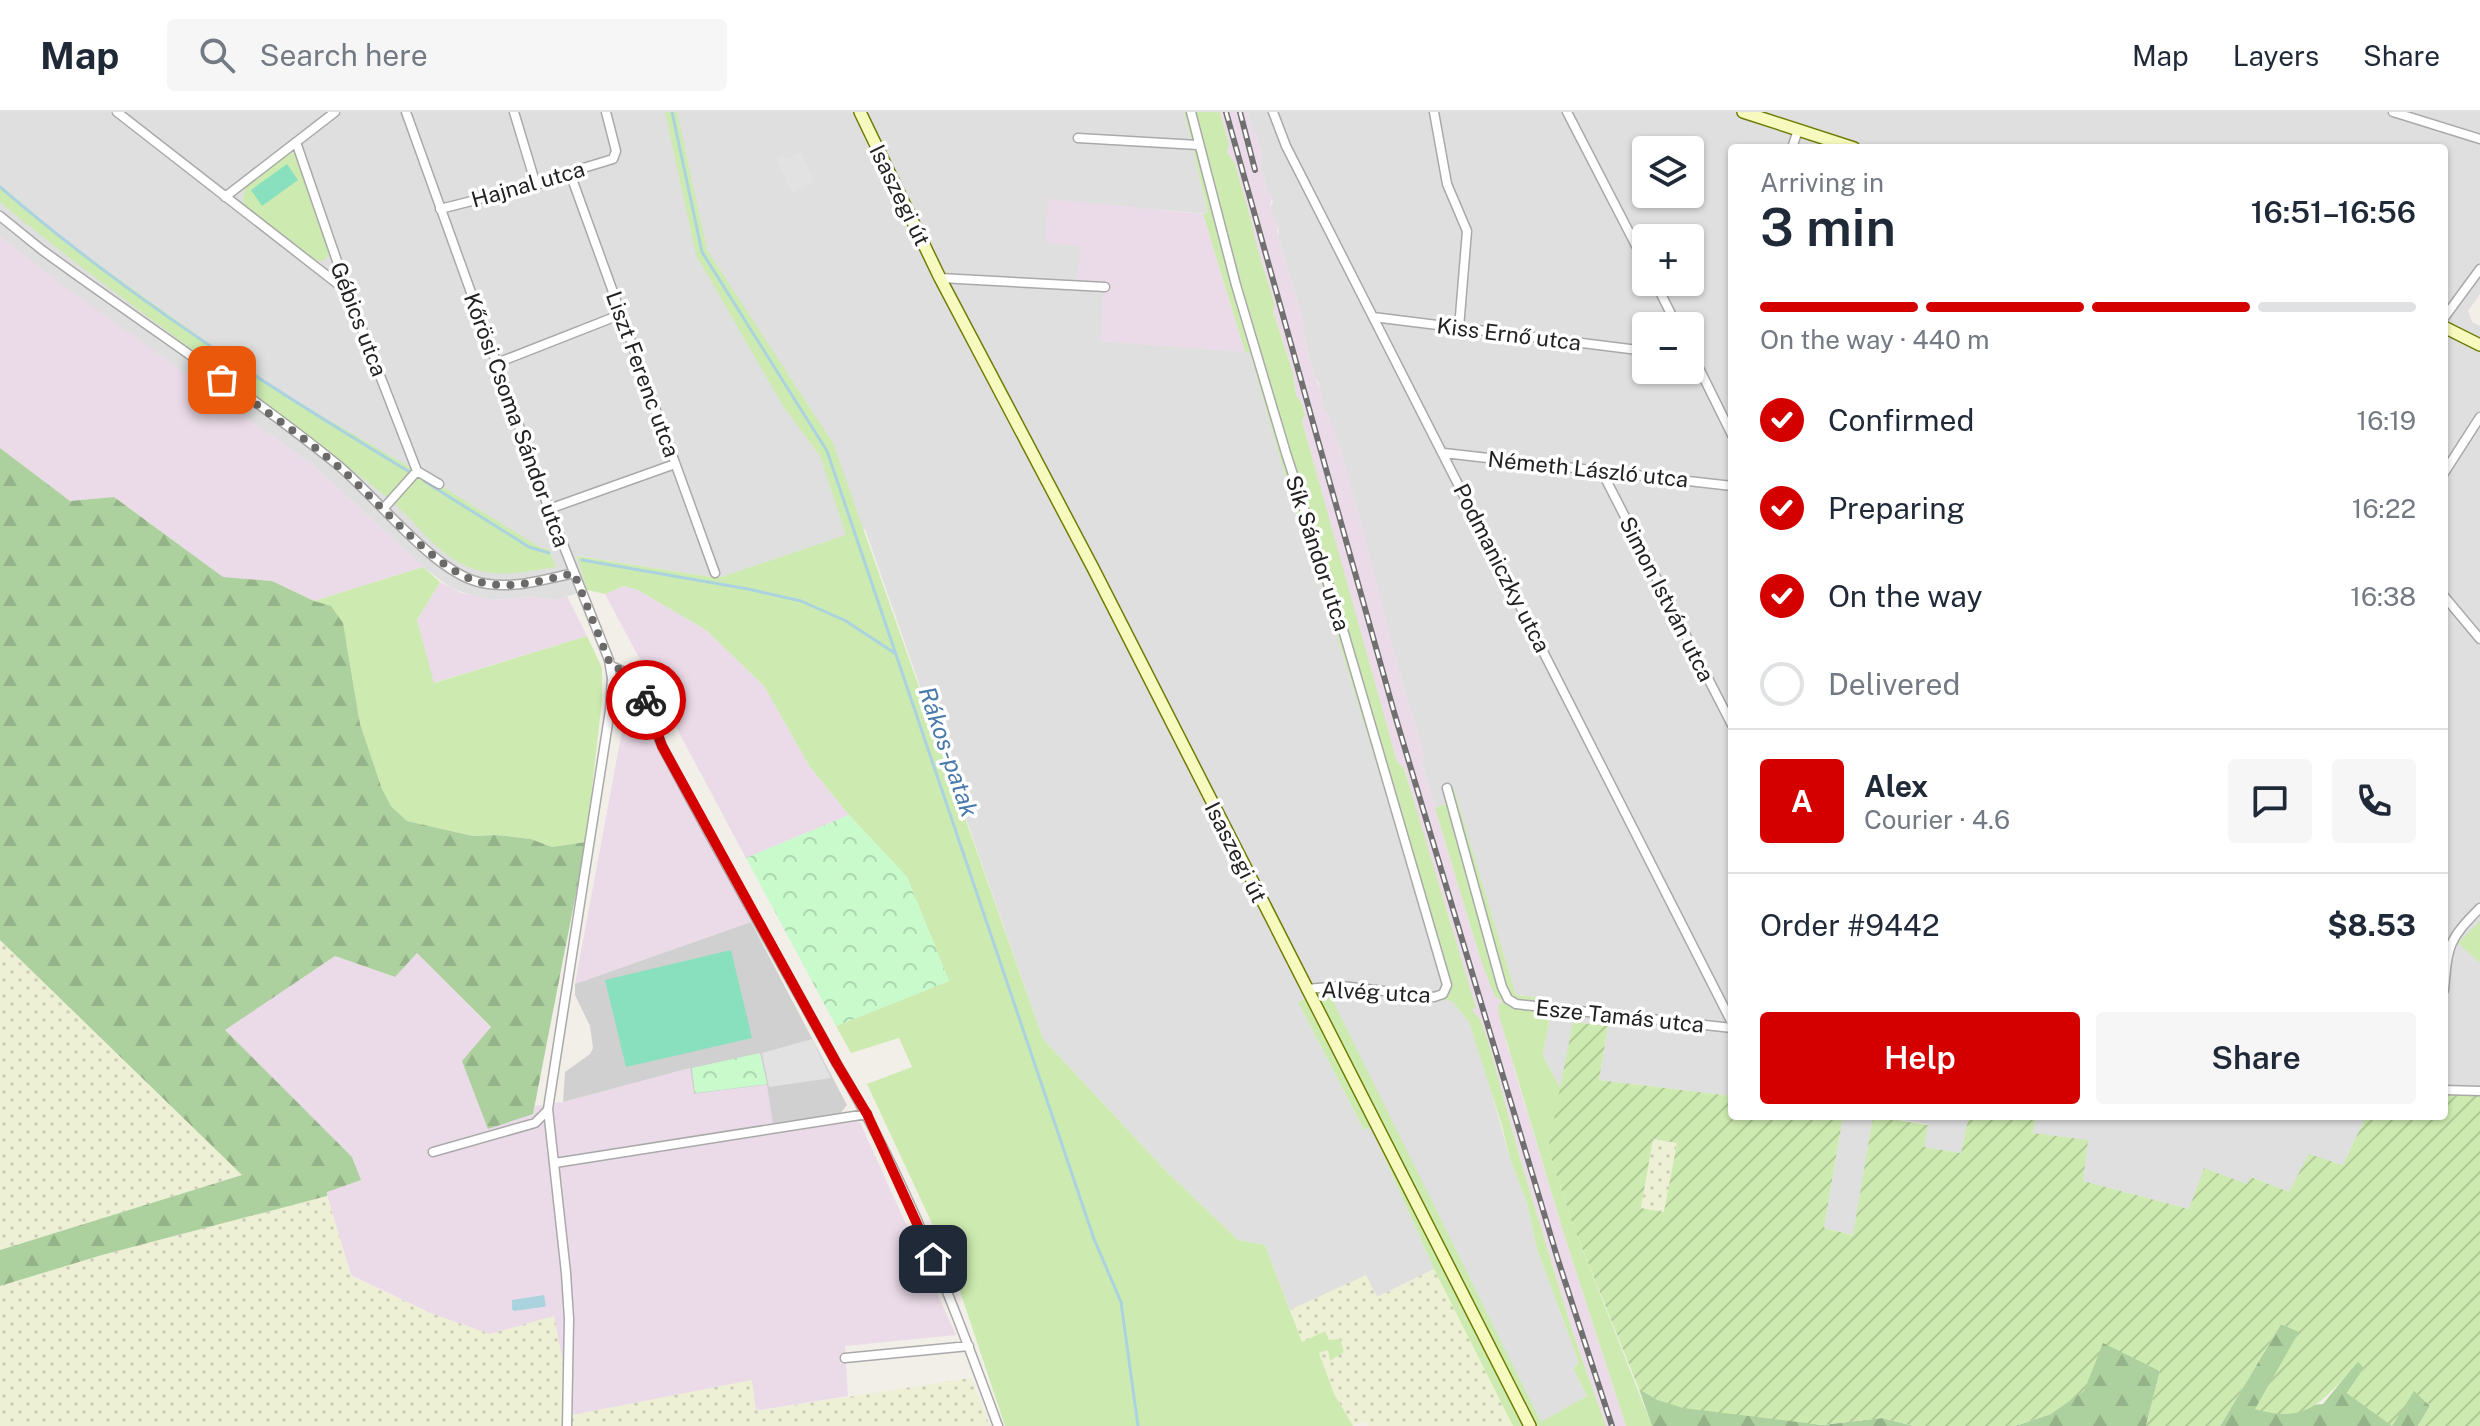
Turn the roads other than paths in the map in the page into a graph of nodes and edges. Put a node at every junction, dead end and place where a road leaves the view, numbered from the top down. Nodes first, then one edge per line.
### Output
1 (117, 112) edge
2 (335, 112) edge
3 (406, 112) edge
4 (514, 112) edge
5 (606, 112) edge
6 (860, 112) edge
7 (1191, 112) edge
8 (1273, 112) edge
9 (1434, 112) edge
10 (1567, 112) edge
11 (1743, 112) edge
12 (2393, 112) edge
13 (1798, 130) junction
14 (1078, 138) dead end
15 (2480, 139) edge
16 (296, 142) junction
17 (1793, 144) edge
18 (1842, 144) edge
19 (1198, 145) junction
20 (571, 176) junction
21 (536, 185) junction
22 (225, 197) junction
23 (440, 209) junction
24 (0, 216) edge
25 (1632, 238) edge
26 (2480, 269) edge
27 (940, 278) junction
28 (1105, 287) dead end
29 (348, 293) junction
30 (2448, 313) edge
31 (622, 314) junction
32 (1373, 317) junction
33 (1459, 328) junction
34 (2448, 329) edge
35 (2480, 345) edge
36 (1632, 349) edge
37 (497, 363) junction
38 (1704, 380) edge
39 (2480, 417) edge
40 (1728, 427) edge
41 (1444, 453) junction
42 (675, 464) junction
43 (2448, 467) edge
44 (417, 471) junction
45 (1602, 472) junction
46 (439, 484) dead end
47 (1728, 486) edge
48 (384, 508) junction
49 (549, 509) junction
50 (574, 573) junction
51 (715, 573) dead end
52 (2448, 601) edge
53 (2480, 639) edge
54 (611, 666) junction
55 (1728, 717) edge
56 (1447, 788) dead end
57 (2480, 908) edge
58 (2448, 949) edge
59 (1306, 989) junction
60 (1445, 992) joint
61 (1728, 1017) edge
62 (1728, 1025) edge
63 (2448, 1090) edge
64 (2480, 1091) edge
65 (548, 1109) junction
66 (867, 1114) junction
67 (433, 1152) dead end
68 (555, 1163) junction
69 (969, 1346) junction
70 (845, 1358) dead end
71 (567, 1426) edge
72 (998, 1426) edge
73 (1530, 1426) edge

1 - 22 street
2 - 16 street
3 - 23 street, Kőrösi Csoma Sándor utca
4 - 21 street
5 - 20 street, Hajnal utca
6 - 27 main road, Isaszegi út
7 - 19 street, Sík Sándor utca
8 - 32 street, Podmaniczky utca
9 - 33 street
10 - 25 street
11 - 13 main road
12 - 15 street
13 - 17 street
13 - 18 main road
14 - 19 street
16 - 22 street
16 - 29 street, Gébics utca
19 - 60 street, Sík Sándor utca
20 - 21 street, Hajnal utca
20 - 31 street, Liszt Ferenc utca
21 - 23 street, Hajnal utca
22 - 29 street
23 - 37 street, Kőrösi Csoma Sándor utca
24 - 48 street
26 - 30 street
27 - 28 street
27 - 59 main road, Isaszegi út
29 - 44 street, Gébics utca
31 - 37 street
31 - 42 street, Liszt Ferenc utca
32 - 33 street, Kiss Ernő utca
32 - 41 street, Podmaniczky utca
33 - 36 street, Kiss Ernő utca
34 - 35 main road
37 - 49 street, Kőrösi Csoma Sándor utca
38 - 40 street
39 - 43 street
41 - 45 street, Németh László utca
41 - 61 street, Podmaniczky utca
42 - 49 street
42 - 51 street, Liszt Ferenc utca
44 - 46 street
44 - 48 street
45 - 47 street, Németh László utca
45 - 55 street, Simon István utca
48 - 50 street
49 - 50 street, Kőrösi Csoma Sándor utca
50 - 54 street, Kőrösi Csoma Sándor utca
52 - 53 street
54 - 65 street, Kőrösi Csoma Sándor utca
54 - 66 street
56 - 62 street, Esze Tamás utca
57 - 58 street
59 - 60 street, Alvég utca
59 - 73 main road, Isaszegi út
63 - 64 street
65 - 67 street
65 - 68 street, Kőrösi Csoma Sándor utca
66 - 68 street
66 - 69 street
68 - 71 street, Kőrösi Csoma Sándor utca
69 - 70 street
69 - 72 street

